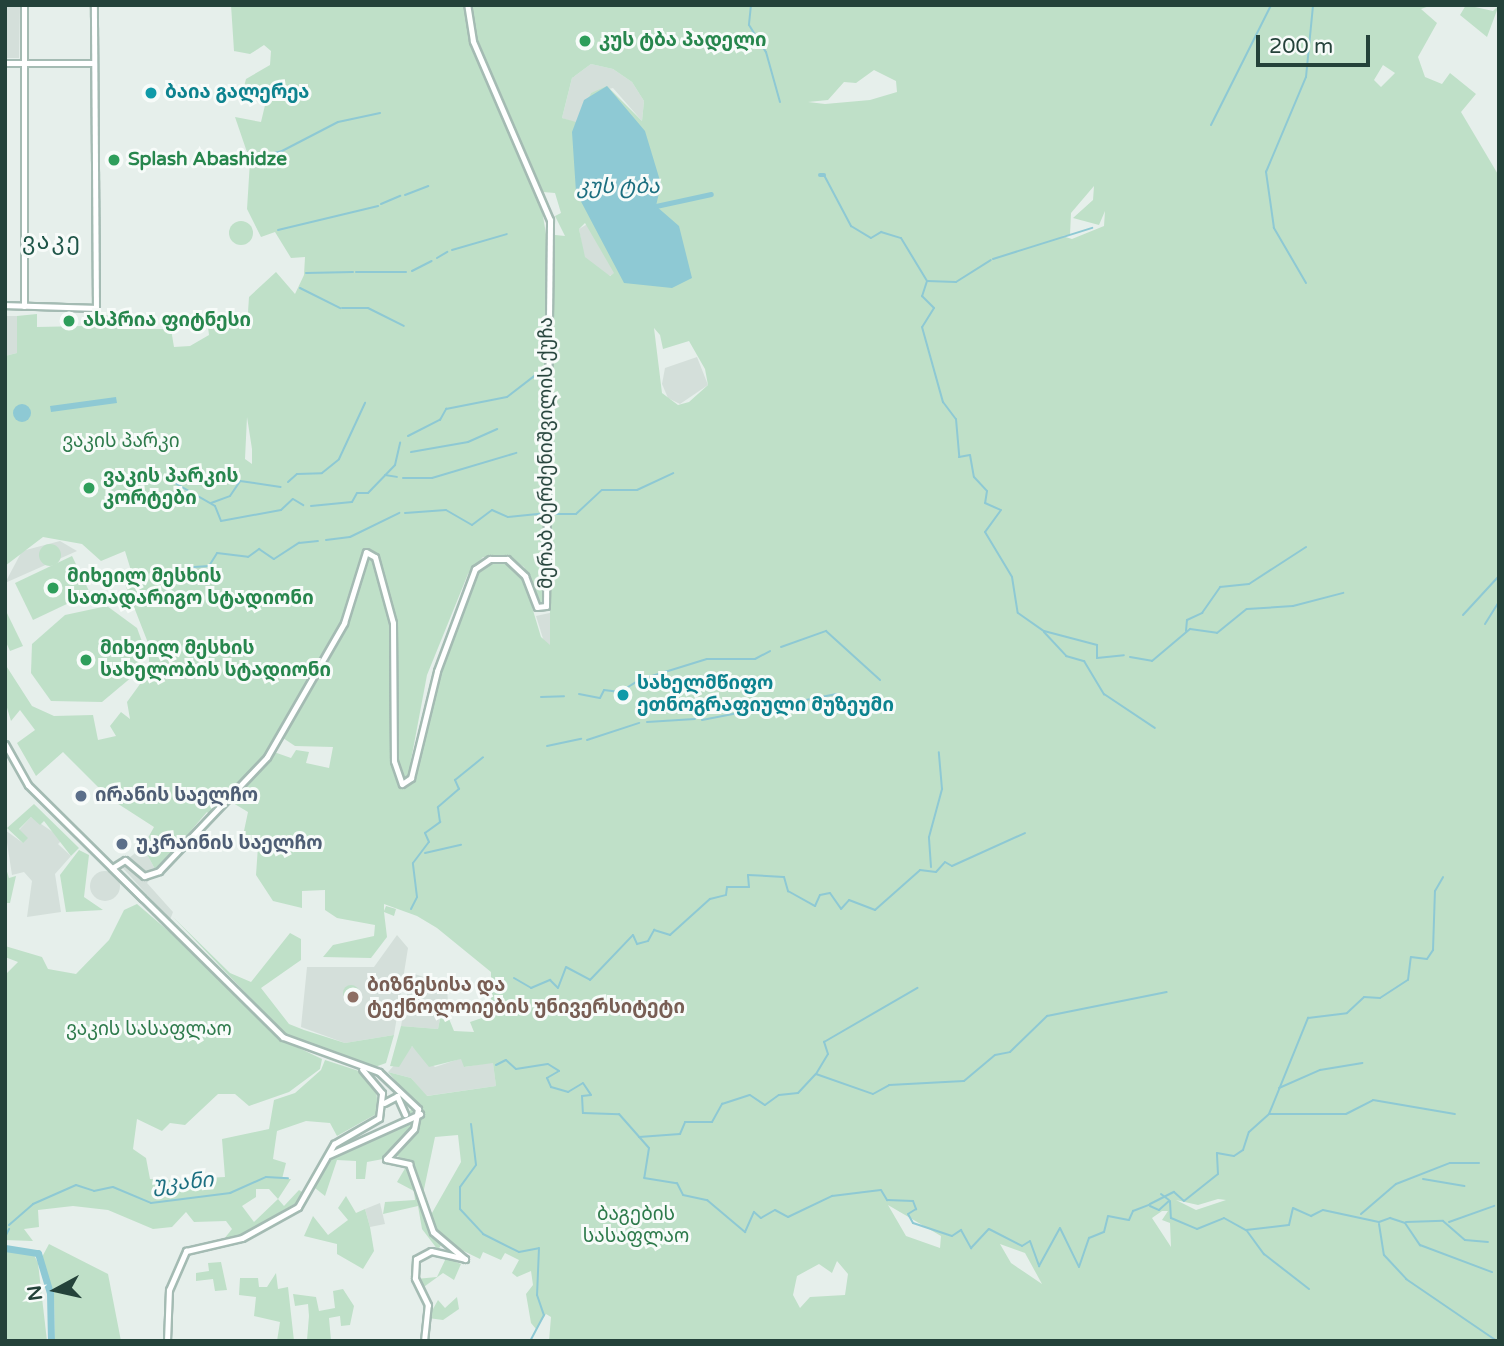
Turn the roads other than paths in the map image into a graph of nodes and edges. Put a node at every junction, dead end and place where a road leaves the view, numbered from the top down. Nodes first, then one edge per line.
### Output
1 (24, 5) edge
2 (94, 5) edge
3 (467, 5) edge
4 (5, 63) edge
5 (24, 63) junction
6 (94, 63) junction
7 (5, 305) edge
8 (24, 306) junction
9 (5, 744) edge
10 (112, 868) junction
11 (356, 1066) junction
12 (404, 1096) junction
13 (384, 1103) junction
14 (405, 1114) junction
15 (420, 1114) junction
16 (374, 1123) junction
17 (398, 1126) junction
18 (382, 1134) junction
19 (326, 1158) junction
20 (167, 1341) edge
21 (424, 1341) edge

1 - 5 street
2 - 6 street
3 - 10 street, მერაბ ბერძენიშვილის ქუჩა
4 - 5 street
5 - 6 street
5 - 8 street
6 - 8 street
7 - 8 street
9 - 10 street
10 - 11 street
11 - 12 street
11 - 13 street
12 - 14 street
12 - 15 street
13 - 14 street
13 - 16 street
14 - 17 street
15 - 17 street
15 - 21 street
16 - 18 street
16 - 19 street
17 - 18 street
18 - 19 street
19 - 20 street

